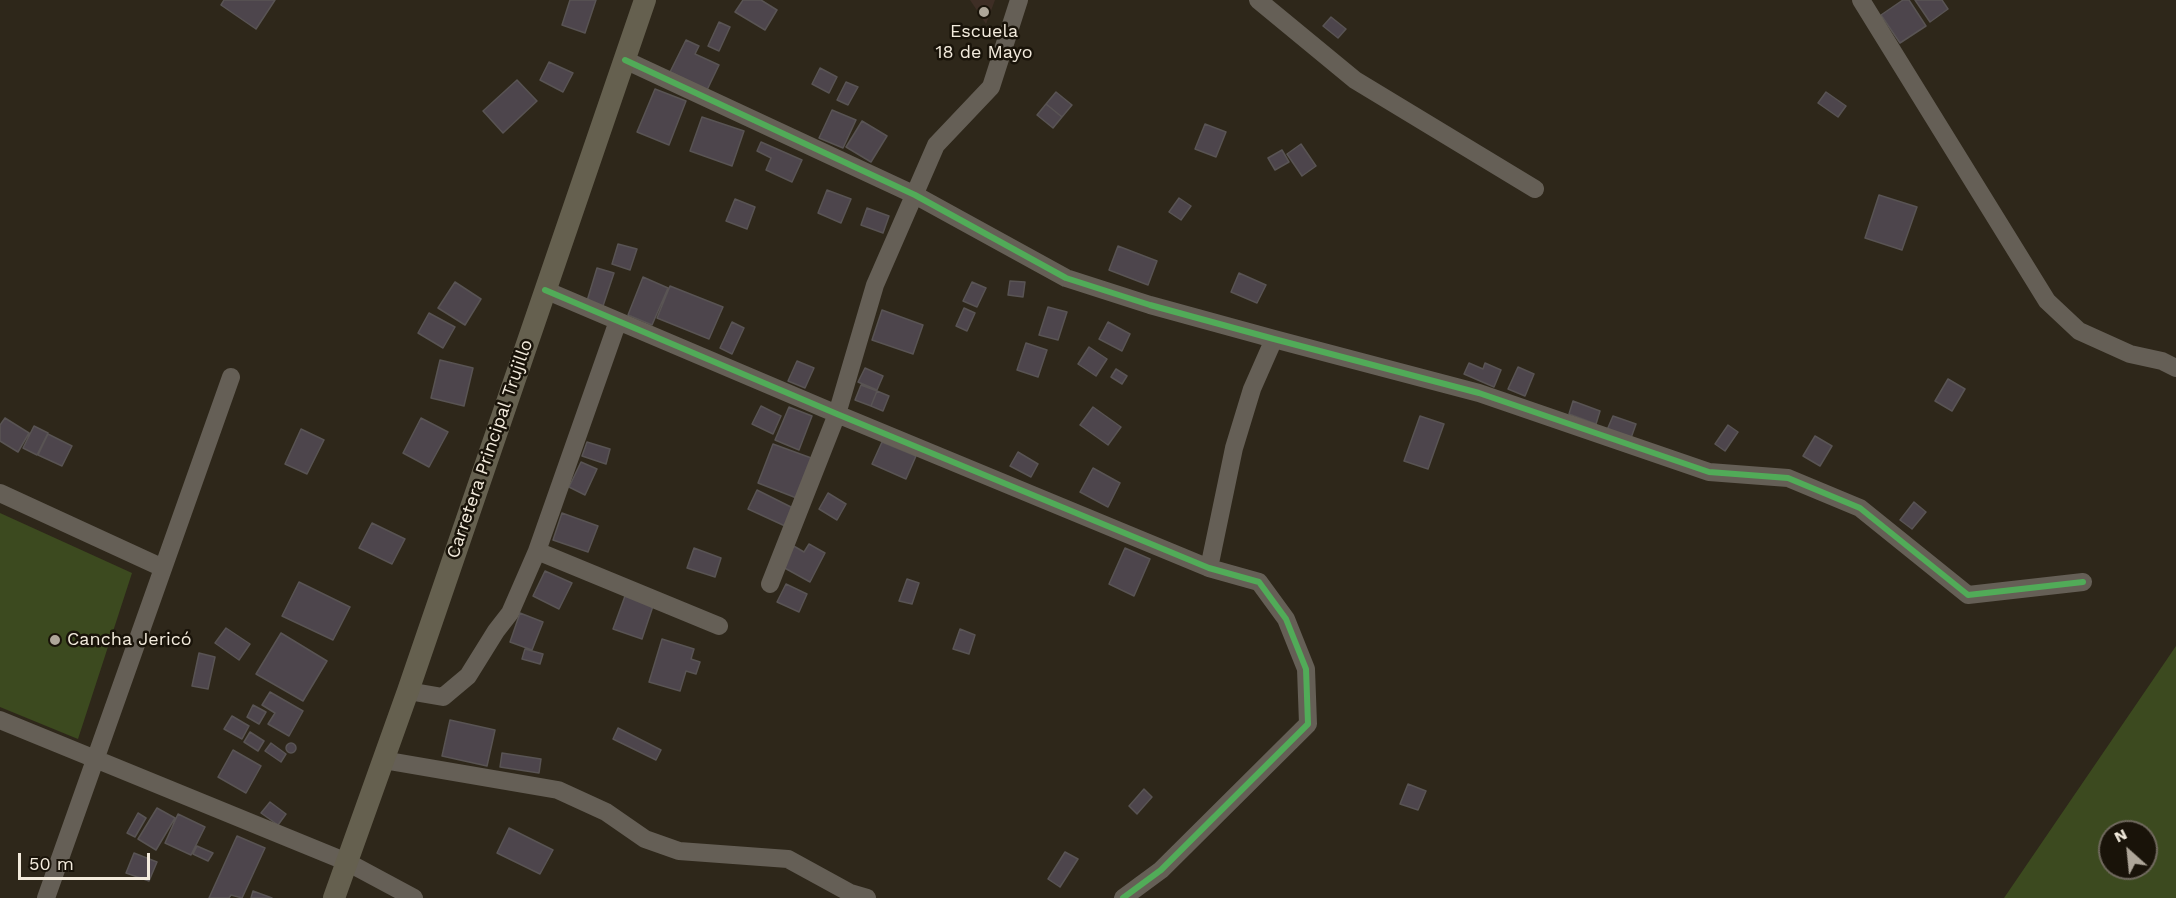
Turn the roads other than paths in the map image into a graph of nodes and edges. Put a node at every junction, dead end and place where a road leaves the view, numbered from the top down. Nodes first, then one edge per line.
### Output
1 (645, 0) edge
2 (1020, 0) edge
3 (1258, 0) edge
4 (1867, 3) edge
5 (625, 60) junction
6 (1534, 189) dead end
7 (915, 195) junction
8 (545, 290) junction
9 (618, 321) junction
10 (1274, 339) junction
11 (2176, 368) edge
12 (231, 377) dead end
13 (837, 414) junction
14 (0, 494) edge
15 (537, 552) junction
16 (163, 568) junction
17 (1209, 568) junction
18 (2083, 582) dead end
19 (770, 584) dead end
20 (719, 626) dead end
21 (408, 691) junction
22 (0, 720) edge
23 (95, 760) junction
24 (383, 760) junction
25 (346, 862) junction
26 (46, 898) edge
27 (334, 898) edge
28 (414, 898) edge
29 (867, 898) edge
30 (1123, 898) edge

1 - 5 main road, Carretera Principal Trujillo
2 - 7 street
3 - 6 street
4 - 11 street
5 - 7 street
5 - 8 main road, Carretera Principal Trujillo
7 - 10 street
7 - 13 street
8 - 9 street
8 - 21 main road, Carretera Principal Trujillo
9 - 13 street
9 - 15 street
10 - 17 street
10 - 18 street
12 - 16 street
13 - 17 street
13 - 19 street
14 - 16 street
15 - 20 street
15 - 21 street
16 - 23 street
17 - 30 street
21 - 24 main road, Carretera Principal Trujillo
22 - 23 street
23 - 25 street
23 - 26 street
24 - 25 main road, Carretera Principal Trujillo
24 - 29 street
25 - 27 main road, Carretera Principal Trujillo
25 - 28 street

